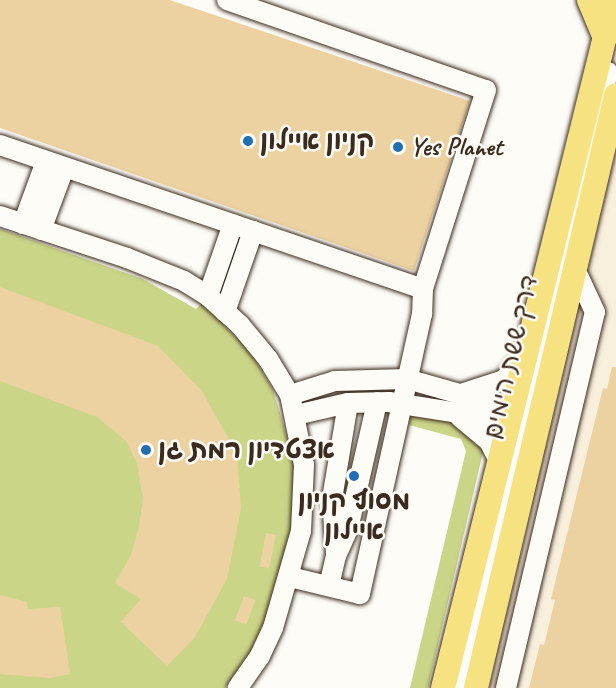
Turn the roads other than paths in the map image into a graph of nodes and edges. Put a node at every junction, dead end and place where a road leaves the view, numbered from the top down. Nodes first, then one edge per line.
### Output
1 (227, 0) edge
2 (589, 0) edge
3 (614, 0) edge
4 (249, 3) edge
5 (269, 6) edge
6 (610, 39) edge
7 (616, 95) edge
8 (0, 146) edge
9 (55, 164) junction
10 (0, 216) edge
11 (233, 224) junction
12 (32, 227) junction
13 (253, 231) junction
14 (575, 269) junction
15 (423, 289) junction
16 (208, 296) junction
17 (225, 312) junction
18 (529, 349) junction
19 (407, 379) junction
20 (462, 393) junction
21 (290, 394) junction
22 (377, 402) junction
23 (402, 403) junction
24 (348, 404) junction
25 (455, 414) junction
26 (296, 415) junction
27 (523, 418) junction
28 (499, 461) junction
29 (336, 556) junction
30 (290, 577) junction
31 (329, 586) junction
32 (238, 688) edge
33 (443, 688) edge
34 (462, 688) edge
35 (476, 688) edge
36 (506, 688) edge

1 - 4 lane
2 - 6 main road
3 - 6 main road, דרך ששת הימים
4 - 5 lane
5 - 15 lane
6 - 18 main road, דרך ששת הימים
6 - 27 lane, דרך ששת הימים
7 - 14 main road, דרך ששת הימים
8 - 9 lane
9 - 11 lane
9 - 12 lane
10 - 12 lane
11 - 13 lane
11 - 16 lane
12 - 16 lane
13 - 15 lane
13 - 17 lane
14 - 27 main road, דרך ששת הימים
14 - 36 lane
15 - 19 lane
16 - 17 lane
17 - 21 lane
18 - 20 lane
18 - 27 main road, דרך ששת הימים
19 - 20 lane
19 - 21 lane
19 - 23 lane
20 - 27 lane
21 - 26 lane
22 - 23 lane
22 - 24 lane
22 - 29 lane
23 - 25 lane
23 - 31 lane
24 - 26 lane
24 - 29 lane
25 - 27 lane
25 - 28 lane
26 - 30 lane
27 - 28 main road, דרך ששת הימים
27 - 34 lane, דרך ששת הימים
27 - 35 main road, דרך ששת הימים
28 - 33 main road, דרך ששת הימים
29 - 31 lane
30 - 31 lane
30 - 32 lane

